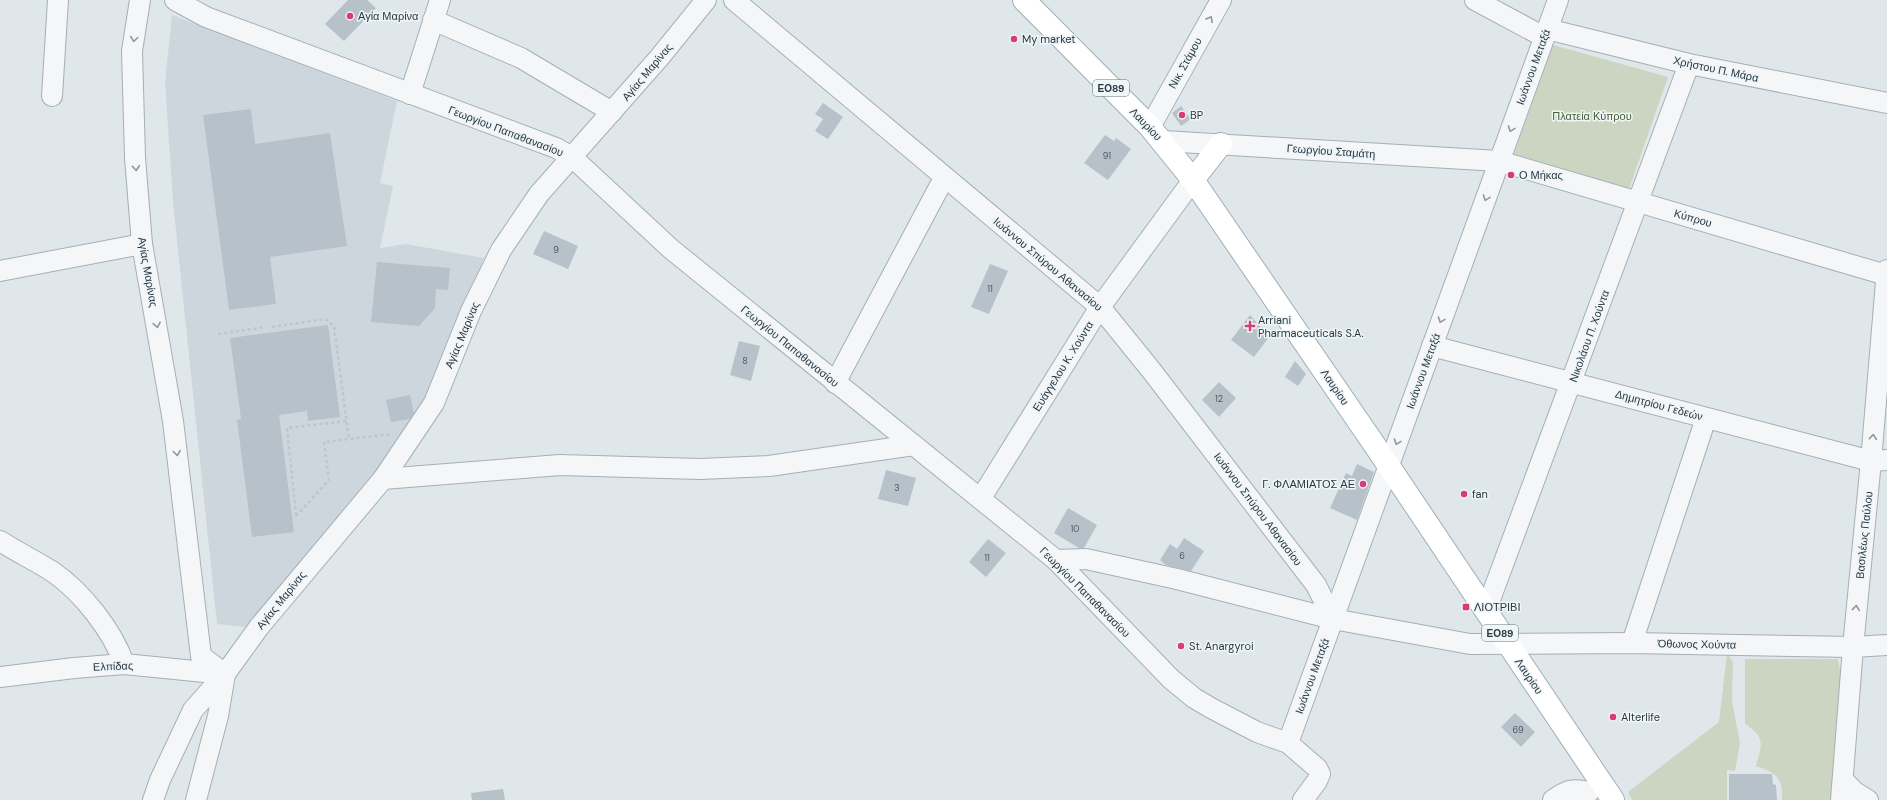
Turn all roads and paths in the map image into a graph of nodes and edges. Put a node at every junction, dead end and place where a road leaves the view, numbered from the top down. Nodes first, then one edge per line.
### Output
1 (58, 0) edge
2 (140, 0) edge
3 (175, 0) edge
4 (440, 0) edge
5 (706, 0) edge
6 (734, 0) edge
7 (1025, 0) edge
8 (1221, 0) edge
9 (1475, 0) edge
10 (1558, 0) edge
11 (433, 20) junction
12 (1546, 33) junction
13 (1689, 64) junction
14 (410, 94) junction
15 (52, 96) dead end
16 (1887, 103) edge
17 (612, 112) junction
18 (1156, 134) junction
19 (1221, 144) junction
20 (572, 157) junction
21 (1499, 161) junction
22 (944, 178) junction
23 (1194, 180) junction
24 (1638, 202) junction
25 (142, 244) junction
26 (1887, 270) edge
27 (0, 271) edge
28 (1886, 275) edge
29 (1100, 307) junction
30 (266, 327) dead end
31 (272, 327) dead end
32 (218, 334) dead end
33 (1432, 346) junction
34 (835, 383) junction
35 (1572, 383) junction
36 (1706, 418) junction
37 (347, 421) junction
38 (414, 432) junction
39 (349, 439) junction
40 (914, 445) junction
41 (1879, 460) edge
42 (1388, 466) junction
43 (383, 479) junction
44 (981, 498) junction
45 (0, 541) edge
46 (1056, 560) junction
47 (1481, 603) junction
48 (1333, 619) junction
49 (1506, 643) junction
50 (1632, 643) junction
51 (1887, 646) edge
52 (1852, 647) junction
53 (124, 664) junction
54 (225, 674) junction
55 (0, 677) edge
56 (1288, 743) junction
57 (1843, 780) junction
58 (1593, 791) edge
59 (153, 800) edge
60 (196, 800) edge
61 (1304, 800) edge
62 (1553, 800) edge
63 (1613, 800) edge
64 (1841, 800) edge
65 (1868, 800) edge

1 - 15 street
2 -> 25 street, Αγίας Μαρίνας
3 - 14 street, Γεωργίου Παπαθανασίου
4 - 11 street
5 - 17 street, Αγίας Μαρίνας
6 - 22 street, Ιωάννου Σπύρου Αθανασίου
7 - 18 main road, Λαυρίου / ΕΟ89
18 -> 8 street, Νικ. Στάμου
9 - 12 street, Χρήστου Π. Μάρα
10 - 12 street, Ιωάννου Μεταξά
11 - 14 street
11 - 17 street
12 - 13 street, Χρήστου Π. Μάρα
12 -> 21 street, Ιωάννου Μεταξά
13 - 16 street, Χρήστου Π. Μάρα
13 - 24 street, Νικολάου Π. Χούντα
14 - 20 street, Γεωργίου Παπαθανασίου
17 - 20 street, Αγίας Μαρίνας
18 - 19 street, Γεωργίου Σταμάτη
18 - 23 main road, Λαυρίου / ΕΟ89
19 - 21 street, Γεωργίου Σταμάτη
19 - 23 main road
20 - 34 street, Γεωργίου Παπαθανασίου
20 - 38 street, Αγίας Μαρίνας
21 - 24 street, Κύπρου
21 -> 33 street, Ιωάννου Μεταξά
22 - 29 street, Ιωάννου Σπύρου Αθανασίου
22 - 34 street
23 - 29 street, Ευάγγελου Κ. Χούντα
23 - 42 main road, Λαυρίου / ΕΟ89
24 - 28 street, Κύπρου
24 - 35 street, Νικολάου Π. Χούντα
25 - 27 street
25 -> 54 street, Αγίας Μαρίνας
26 - 28 street, Βασιλέως Παύλου
41 -> 28 street, Βασιλέως Παύλου
29 - 44 street, Ευάγγελου Κ. Χούντα
29 - 48 street, Ιωάννου Σπύρου Αθανασίου
30 - 32 path
31 - 37 path
33 - 35 street, Δημητρίου Γεδεών
33 -> 42 street, Ιωάννου Μεταξά
34 - 40 street, Γεωργίου Παπαθανασίου
35 - 36 street, Δημητρίου Γεδεών
35 - 47 street, Νικολάου Π. Χούντα
36 - 41 street, Δημητρίου Γεδεών
36 - 50 street
37 - 39 path
37 - 39 path
38 - 39 path
38 - 43 street, Αγίας Μαρίνας
40 - 43 street
40 - 44 street, Γεωργίου Παπαθανασίου
52 -> 41 street, Βασιλέως Παύλου
42 - 47 main road, Λαυρίου / ΕΟ89
42 - 48 street, Ιωάννου Μεταξά
43 - 54 street, Αγίας Μαρίνας
44 - 46 street, Γεωργίου Παπαθανασίου
45 - 53 street
46 - 48 street, Όθωνος Χούντα
46 - 56 street, Γεωργίου Παπαθανασίου
47 - 49 main road, Λαυρίου / ΕΟ89
48 - 49 street, Όθωνος Χούντα
48 - 56 street, Ιωάννου Μεταξά
49 - 50 street, Όθωνος Χούντα
49 - 58 main road, Λαυρίου / ΕΟ89
50 - 52 street, Όθωνος Χούντα
51 - 52 street, Όθωνος Χούντα
52 - 57 street, Βασιλέως Παύλου
53 - 54 street, Ελπίδας
53 - 55 street, Ελπίδας
54 - 59 street, Αγίας Μαρίνας
54 - 60 street
56 - 61 street, Γεωργίου Παπαθανασίου
57 - 64 street, Βασιλέως Παύλου
57 - 65 street
58 - 62 street
58 - 63 main road, Λαυρίου / ΕΟ89

